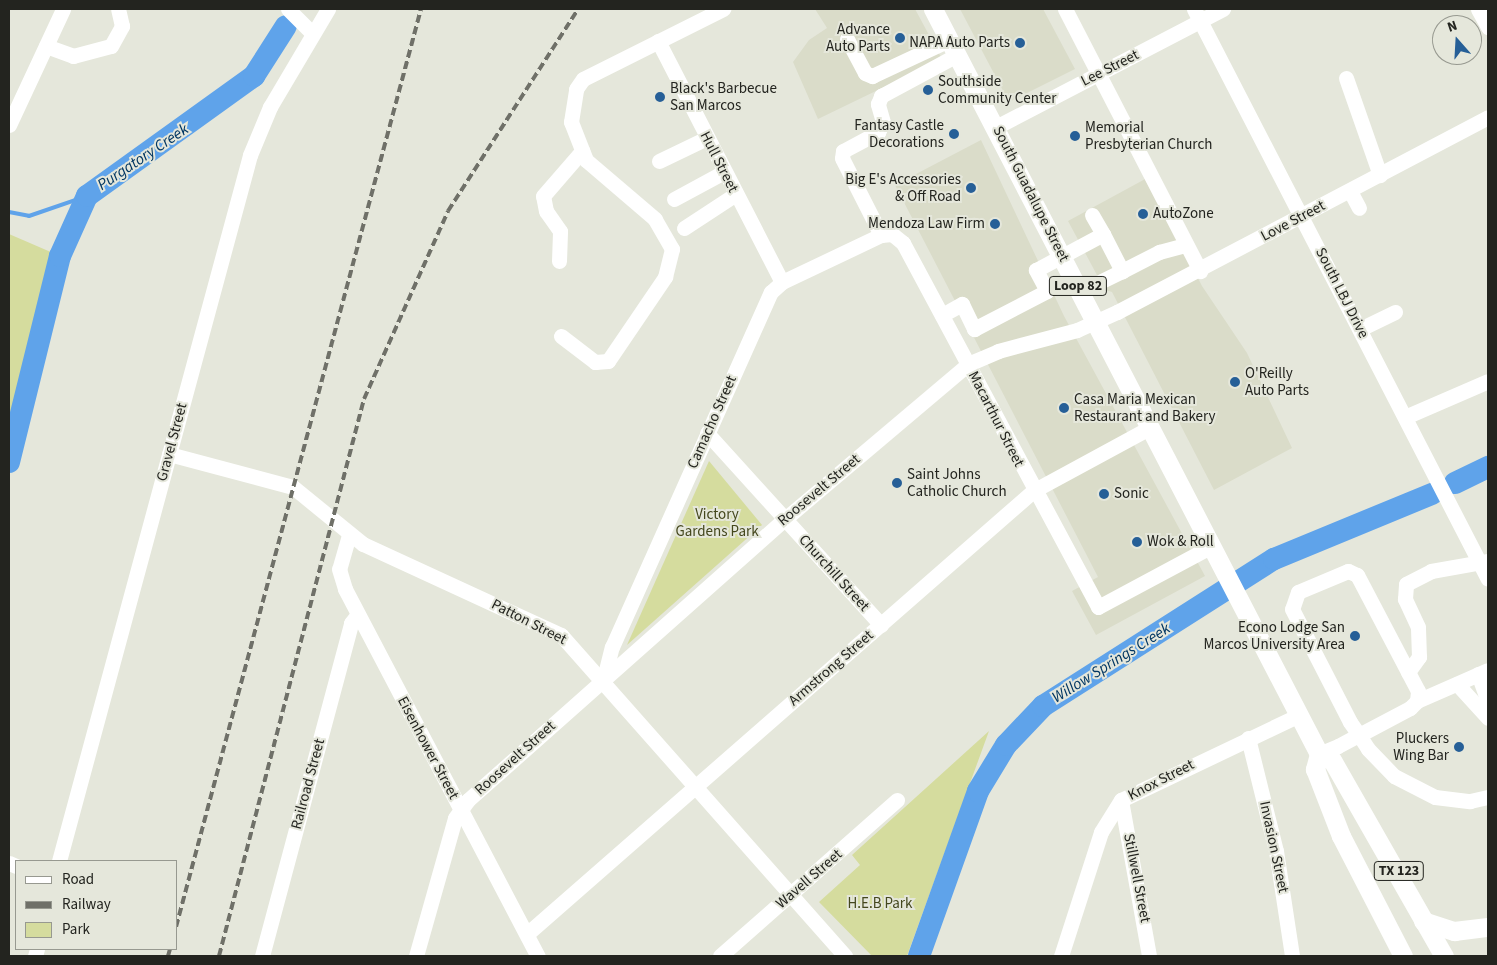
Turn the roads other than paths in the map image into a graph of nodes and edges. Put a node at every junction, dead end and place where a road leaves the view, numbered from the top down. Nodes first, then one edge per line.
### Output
1 (118, 9) edge
2 (288, 9) edge
3 (328, 9) edge
4 (723, 9) edge
5 (933, 9) edge
6 (1065, 9) edge
7 (1223, 9) edge
8 (1478, 9) edge
9 (58, 10) edge
10 (1197, 15) edge
11 (1488, 27) edge
12 (312, 33) junction
13 (848, 39) dead end
14 (658, 41) junction
15 (46, 46) junction
16 (953, 48) junction
17 (1099, 74) junction
18 (1346, 78) dead end
19 (1488, 117) edge
20 (10, 118) edge
21 (996, 127) junction
22 (707, 138) junction
23 (582, 151) junction
24 (659, 161) dead end
25 (724, 172) junction
26 (1380, 175) junction
27 (1350, 191) junction
28 (736, 194) junction
29 (674, 199) dead end
30 (1359, 208) dead end
31 (1092, 215) dead end
32 (1303, 216) junction
33 (684, 228) dead end
34 (886, 234) junction
35 (1103, 234) junction
36 (1186, 245) junction
37 (1063, 256) junction
38 (559, 262) dead end
39 (1122, 271) junction
40 (1200, 271) junction
41 (782, 282) junction
42 (1081, 291) junction
43 (1395, 312) dead end
44 (942, 315) junction
45 (1096, 321) junction
46 (1360, 329) junction
47 (561, 336) dead end
48 (968, 364) junction
49 (1488, 381) edge
50 (1405, 418) junction
51 (1151, 427) junction
52 (707, 433) junction
53 (169, 454) junction
54 (1033, 491) junction
55 (786, 518) junction
56 (349, 536) junction
57 (1212, 546) junction
58 (1485, 563) edge
59 (1488, 579) edge
60 (358, 614) junction
61 (881, 625) junction
62 (1408, 672) junction
63 (1483, 672) edge
64 (604, 678) junction
65 (1457, 684) junction
66 (1417, 701) junction
67 (1488, 702) edge
68 (1300, 715) junction
69 (1488, 718) edge
70 (1359, 736) junction
71 (1248, 738) junction
72 (1319, 754) junction
73 (696, 786) junction
74 (1488, 797) edge
75 (898, 800) dead end
76 (1121, 800) junction
77 (460, 809) junction
78 (59, 860) edge
79 (792, 894) junction
80 (1423, 921) junction
81 (1488, 927) edge
82 (528, 933) junction
83 (1398, 951) edge
84 (419, 955) edge
85 (262, 956) edge
86 (538, 956) edge
87 (720, 956) edge
88 (845, 956) edge
89 (1061, 956) edge
90 (1149, 956) edge
91 (1292, 956) edge
92 (1444, 956) edge

1 - 15 street
2 - 12 street
3 - 12 street, Gravel Street
4 - 14 street
5 - 16 main road, South Guadalupe Street / Loop 82
6 - 17 street
7 - 10 street, Lee Street
8 - 11 street
9 - 15 street
10 - 17 street, Lee Street
10 - 32 street, South LBJ Drive
12 - 53 street, Gravel Street
13 - 16 street
14 - 22 street, Hull Street
14 - 23 street
15 - 20 street
16 - 21 main road, South Guadalupe Street / Loop 82
16 - 34 street, Macarthur Street
17 - 21 street, Lee Street
17 - 36 street
18 - 26 street
19 - 26 street, Love Street
21 - 37 main road, South Guadalupe Street / Loop 82
22 - 24 street
22 - 25 street, Hull Street
23 - 38 street
23 - 47 street
25 - 28 street, Hull Street
25 - 29 street
26 - 27 street, Love Street
27 - 30 street
27 - 32 street, Love Street
28 - 33 street
28 - 41 street, Hull Street
31 - 35 street
32 - 40 street, Love Street
32 - 46 street, South LBJ Drive
34 - 41 street, Camacho Street
34 - 44 street, Macarthur Street
35 - 37 street
35 - 39 street
36 - 39 street
36 - 40 street
37 - 42 main road, South Guadalupe Street / Loop 82
37 - 44 street
39 - 42 street
40 - 45 street, Love Street
41 - 52 street, Camacho Street
42 - 45 main road, South Guadalupe Street / Loop 82
43 - 46 street
44 - 48 street, Macarthur Street
45 - 48 street, Roosevelt Street
45 - 51 main road, South Guadalupe Street / Loop 82
46 - 50 street, South LBJ Drive
48 - 54 street, Macarthur Street
48 - 55 street, Roosevelt Street
49 - 50 street
50 - 58 street, South LBJ Drive
51 - 54 street, Armstrong Street
51 - 57 main road, South Guadalupe Street / Loop 82
52 - 55 street, Churchill Street
52 - 64 street, Camacho Street
53 - 56 street, Patton Street
53 - 78 street, Gravel Street
54 - 57 street, Macarthur Street
54 - 61 street, Armstrong Street
55 - 61 street, Churchill Street
55 - 64 street, Roosevelt Street
56 - 60 street, Eisenhower Street
56 - 64 street, Patton Street
57 - 68 main road, South Guadalupe Street / Loop 82
58 - 59 street, South LBJ Drive
58 - 62 street
60 - 77 street, Eisenhower Street
60 - 85 street, Railroad Street
61 - 73 street, Armstrong Street
62 - 66 street
62 - 70 street
63 - 65 street
63 - 67 street
64 - 73 street, Patton Street
64 - 77 street, Roosevelt Street
65 - 66 street
65 - 69 street
66 - 70 street
68 - 71 street, Knox Street
68 - 72 main road, South Guadalupe Street / Loop 82
70 - 72 street
70 - 74 street
71 - 76 street, Knox Street
71 - 91 street, Invasion Street
72 - 80 main road, South Guadalupe Street / TX 123
72 - 83 main road, South Guadalupe Street / Loop 82
73 - 79 street, Patton Street
73 - 82 street, Armstrong Street
75 - 79 street, Wavell Street
76 - 89 street, Knox Street
76 - 90 street, Stillwell Street
77 - 82 street, Eisenhower Street
77 - 84 street
79 - 87 street, Wavell Street
79 - 88 street, Patton Street
80 - 81 main road
80 - 92 main road, South Guadalupe Street / TX 123
82 - 86 street, Eisenhower Street

